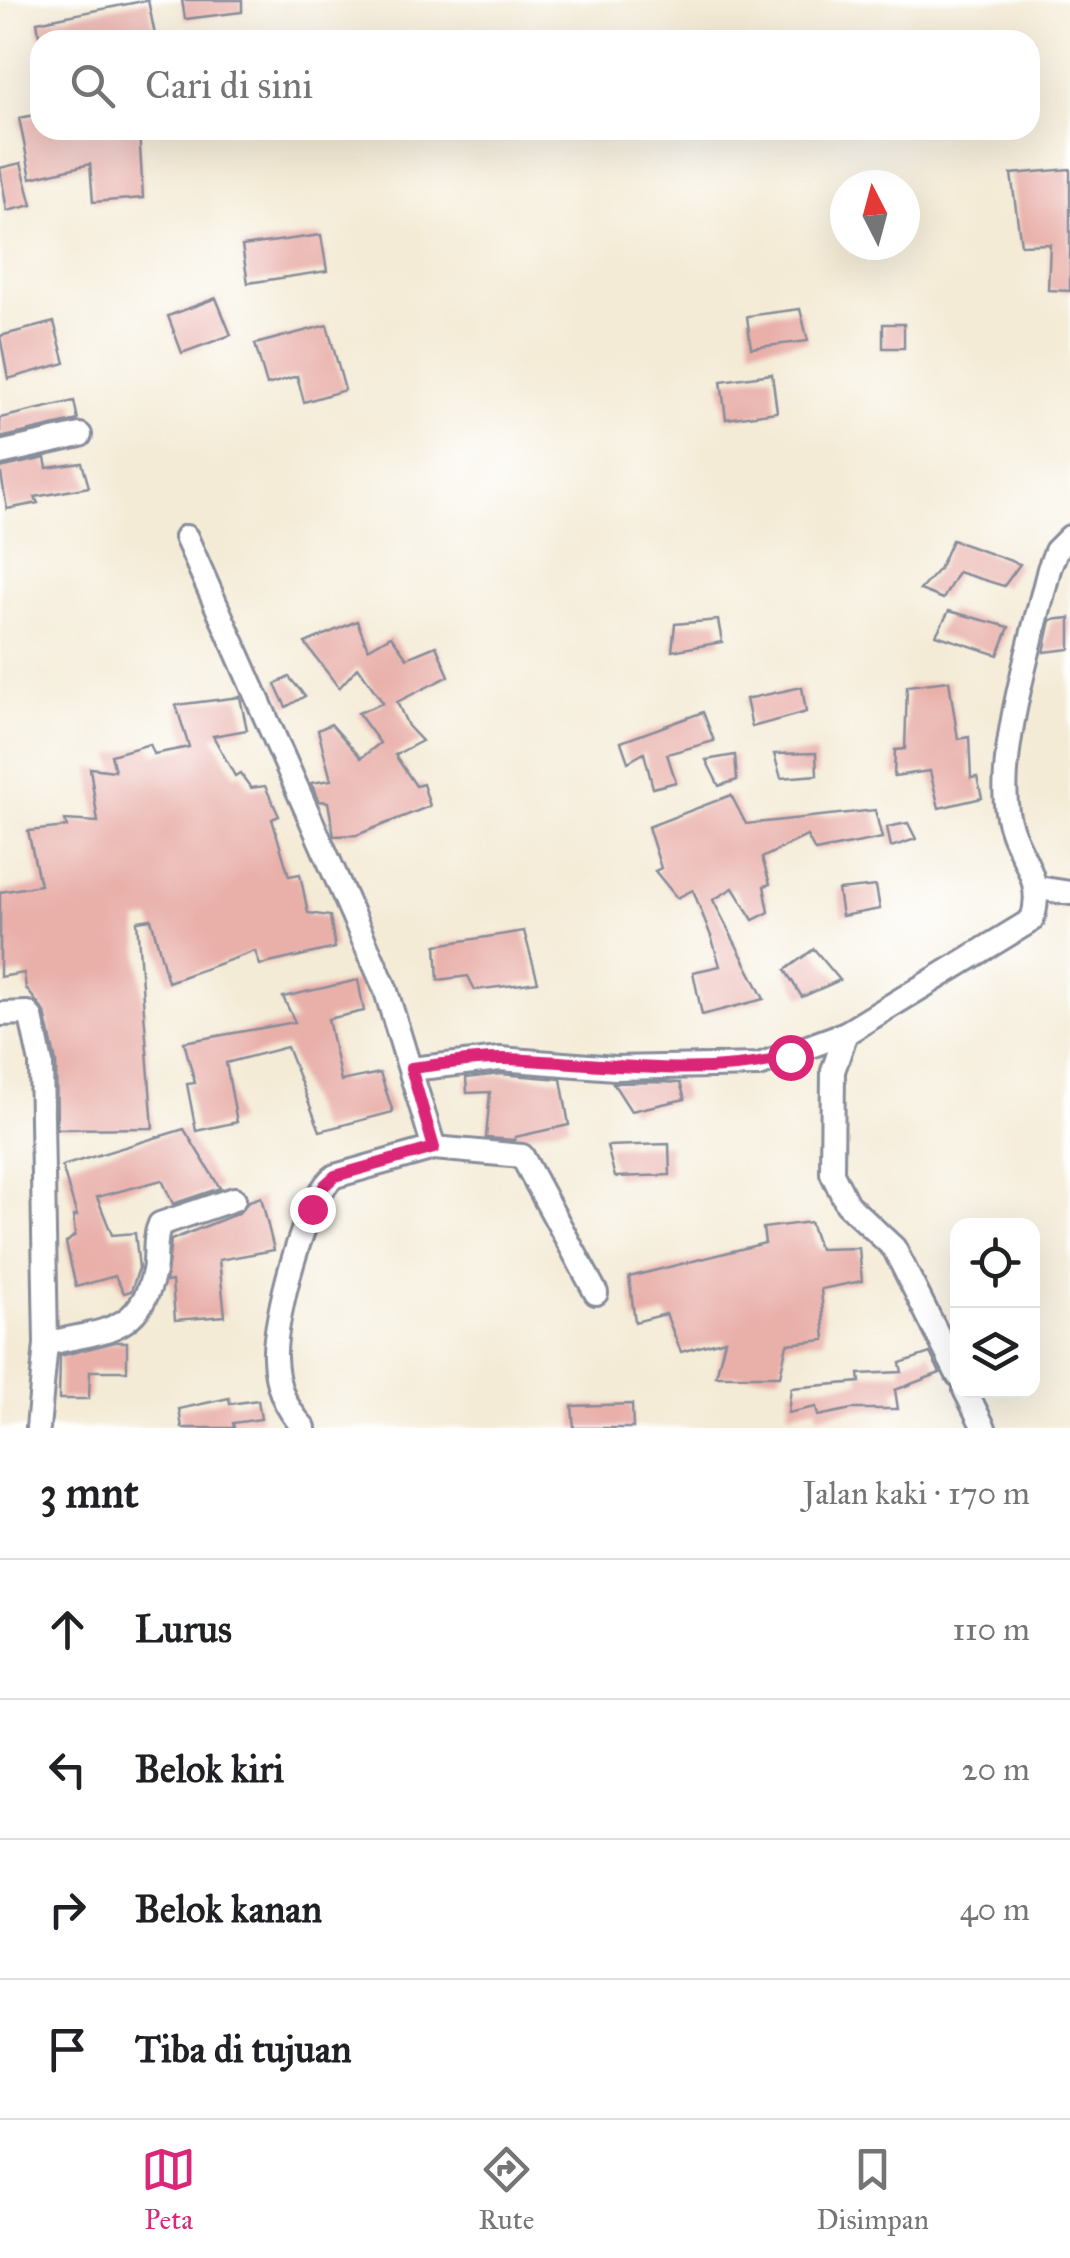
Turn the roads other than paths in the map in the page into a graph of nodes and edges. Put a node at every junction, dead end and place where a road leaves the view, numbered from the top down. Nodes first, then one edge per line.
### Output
1 (80, 435) dead end
2 (0, 452) edge
3 (186, 536) dead end
4 (1070, 537) edge
5 (1038, 888) junction
6 (1070, 892) edge
7 (0, 1014) edge
8 (846, 1033) junction
9 (411, 1068) junction
10 (434, 1148) junction
11 (234, 1199) dead end
12 (596, 1292) dead end
13 (46, 1344) junction
14 (950, 1359) edge
15 (970, 1398) edge
16 (38, 1428) edge
17 (304, 1428) edge
18 (984, 1428) edge

1 - 2 street
3 - 9 street
4 - 5 street
5 - 6 street
5 - 8 street
7 - 13 street
8 - 9 street
8 - 14 street
9 - 10 street
10 - 12 street
10 - 17 street
11 - 13 street
13 - 16 street
15 - 18 street

